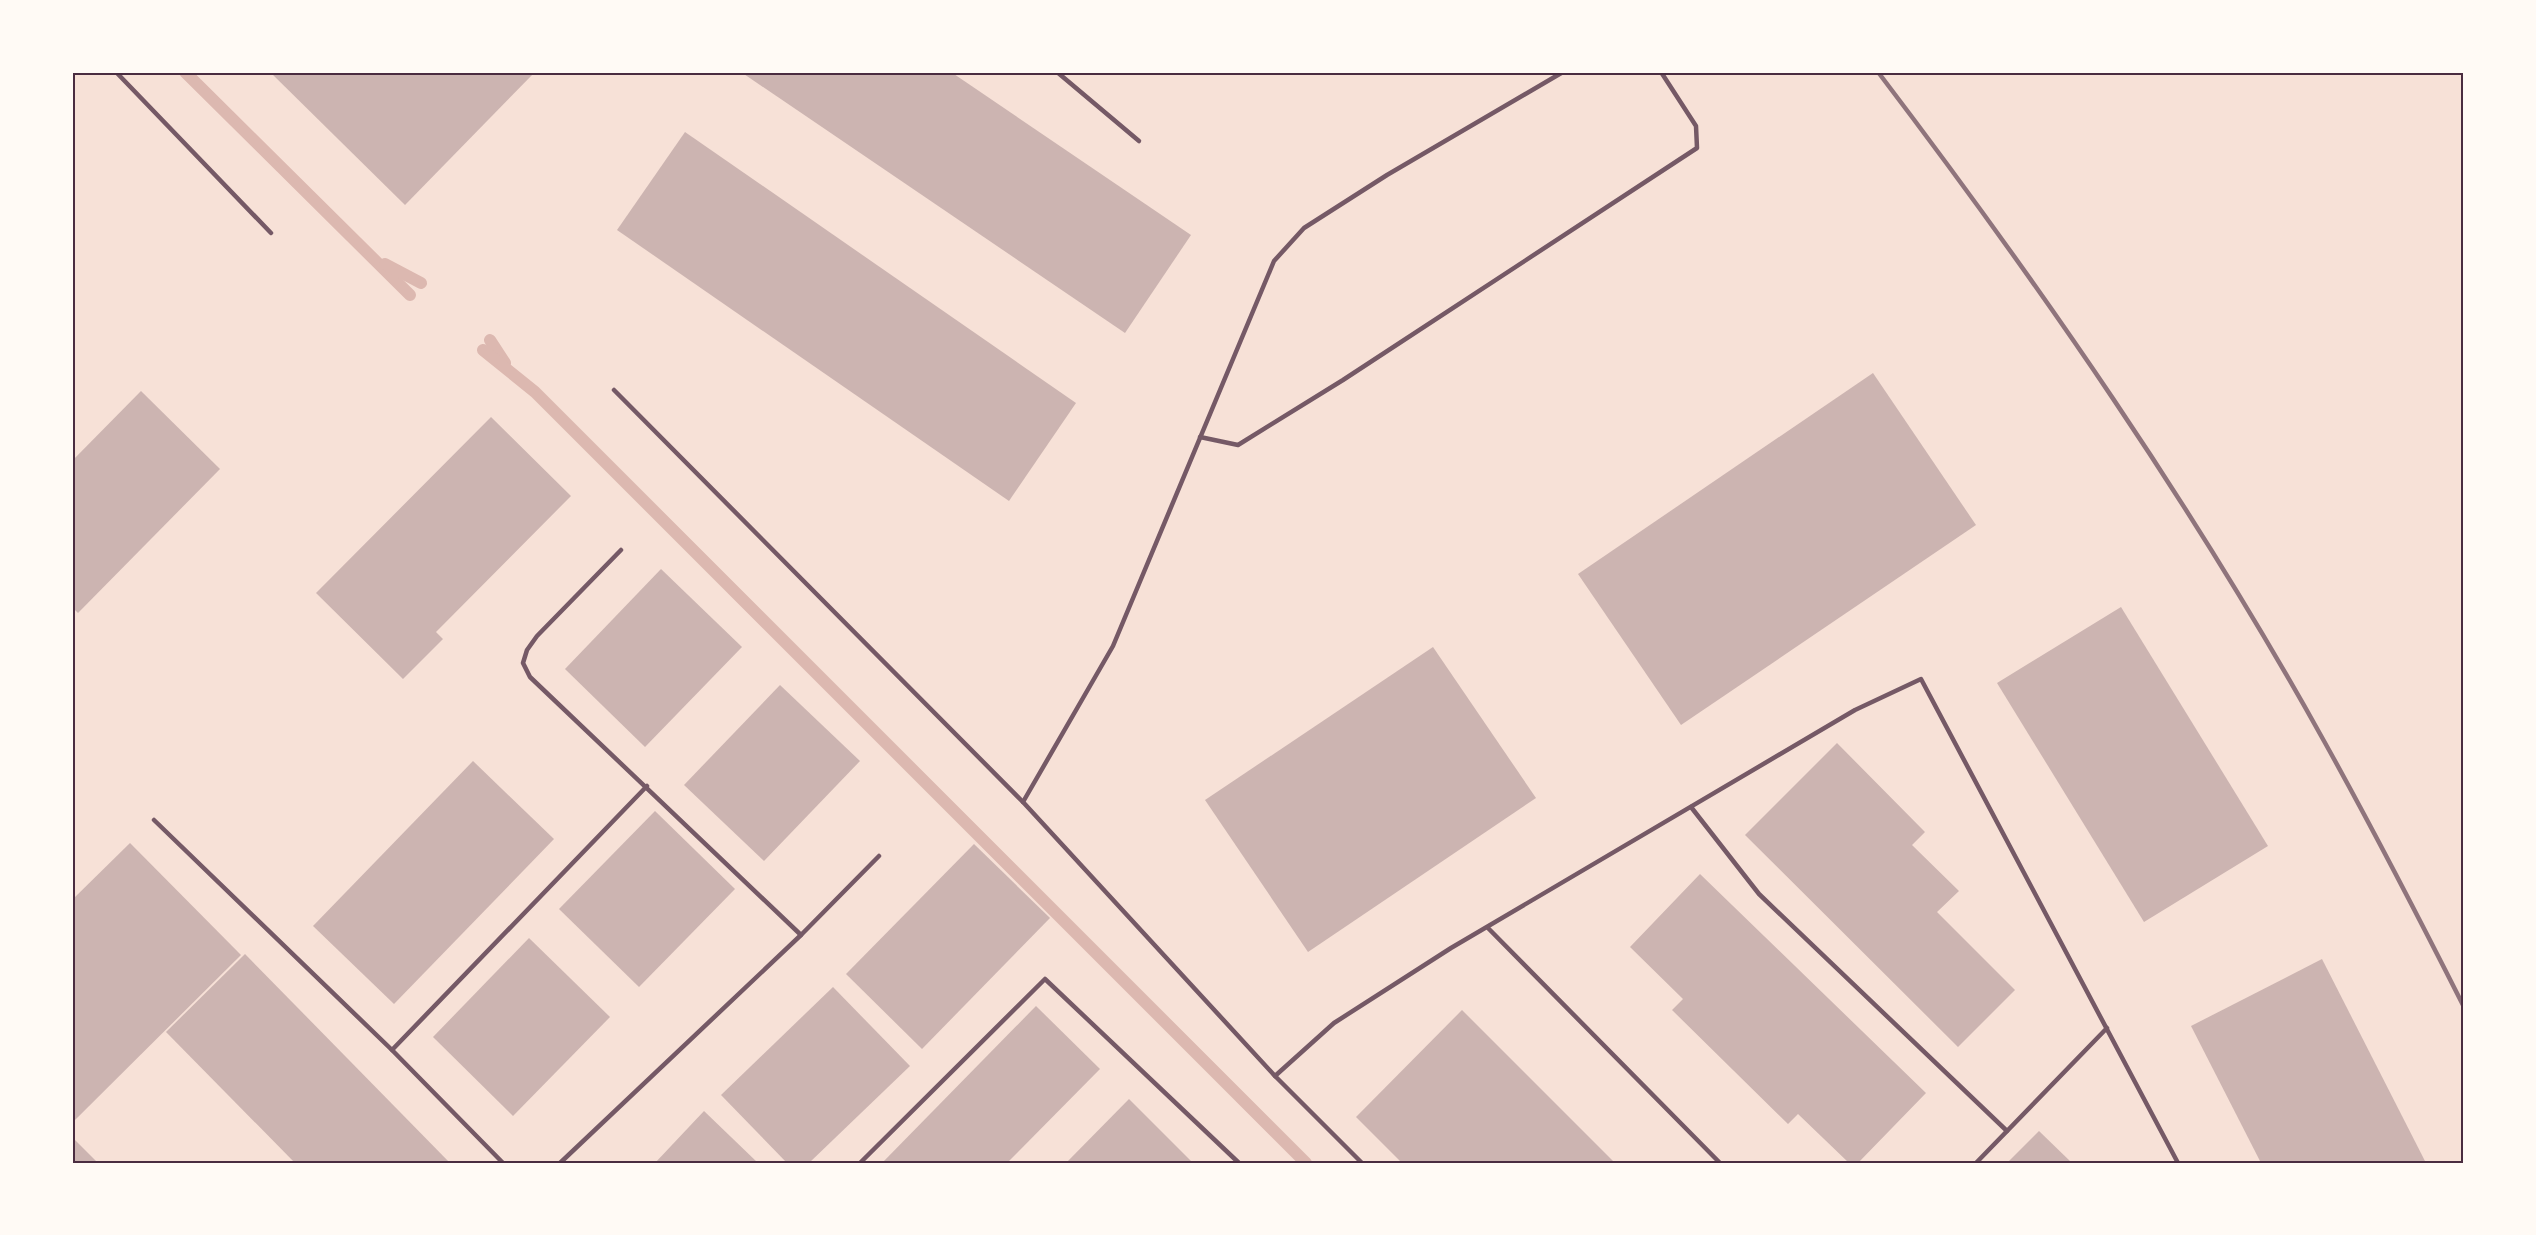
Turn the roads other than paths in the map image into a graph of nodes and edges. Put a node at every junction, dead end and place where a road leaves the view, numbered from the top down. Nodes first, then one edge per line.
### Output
1 (116, 72) edge
2 (1057, 72) edge
3 (1563, 72) edge
4 (1662, 72) edge
5 (1139, 141) dead end
6 (271, 233) dead end
7 (614, 390) dead end
8 (1200, 437) junction
9 (621, 550) dead end
10 (647, 786) junction
11 (1023, 802) junction
12 (1691, 807) junction
13 (154, 820) dead end
14 (879, 856) dead end
15 (1488, 928) junction
16 (801, 935) junction
17 (2107, 1028) junction
18 (392, 1050) junction
19 (1275, 1076) junction
20 (2007, 1131) junction
21 (503, 1163) edge
22 (560, 1163) edge
23 (860, 1163) edge
24 (1239, 1163) edge
25 (1362, 1163) edge
26 (1720, 1163) edge
27 (1976, 1163) edge
28 (2178, 1163) edge

1 - 6 lane
2 - 5 lane
3 - 8 lane
4 - 8 lane
7 - 11 lane
8 - 11 lane
9 - 10 lane
10 - 16 lane
10 - 18 lane
11 - 19 lane
12 - 15 lane
12 - 17 lane
12 - 20 lane
13 - 18 lane
14 - 16 lane
15 - 19 lane
15 - 26 lane
16 - 22 lane
17 - 20 lane
17 - 28 lane
18 - 21 lane
19 - 25 lane
20 - 27 lane
23 - 24 lane

